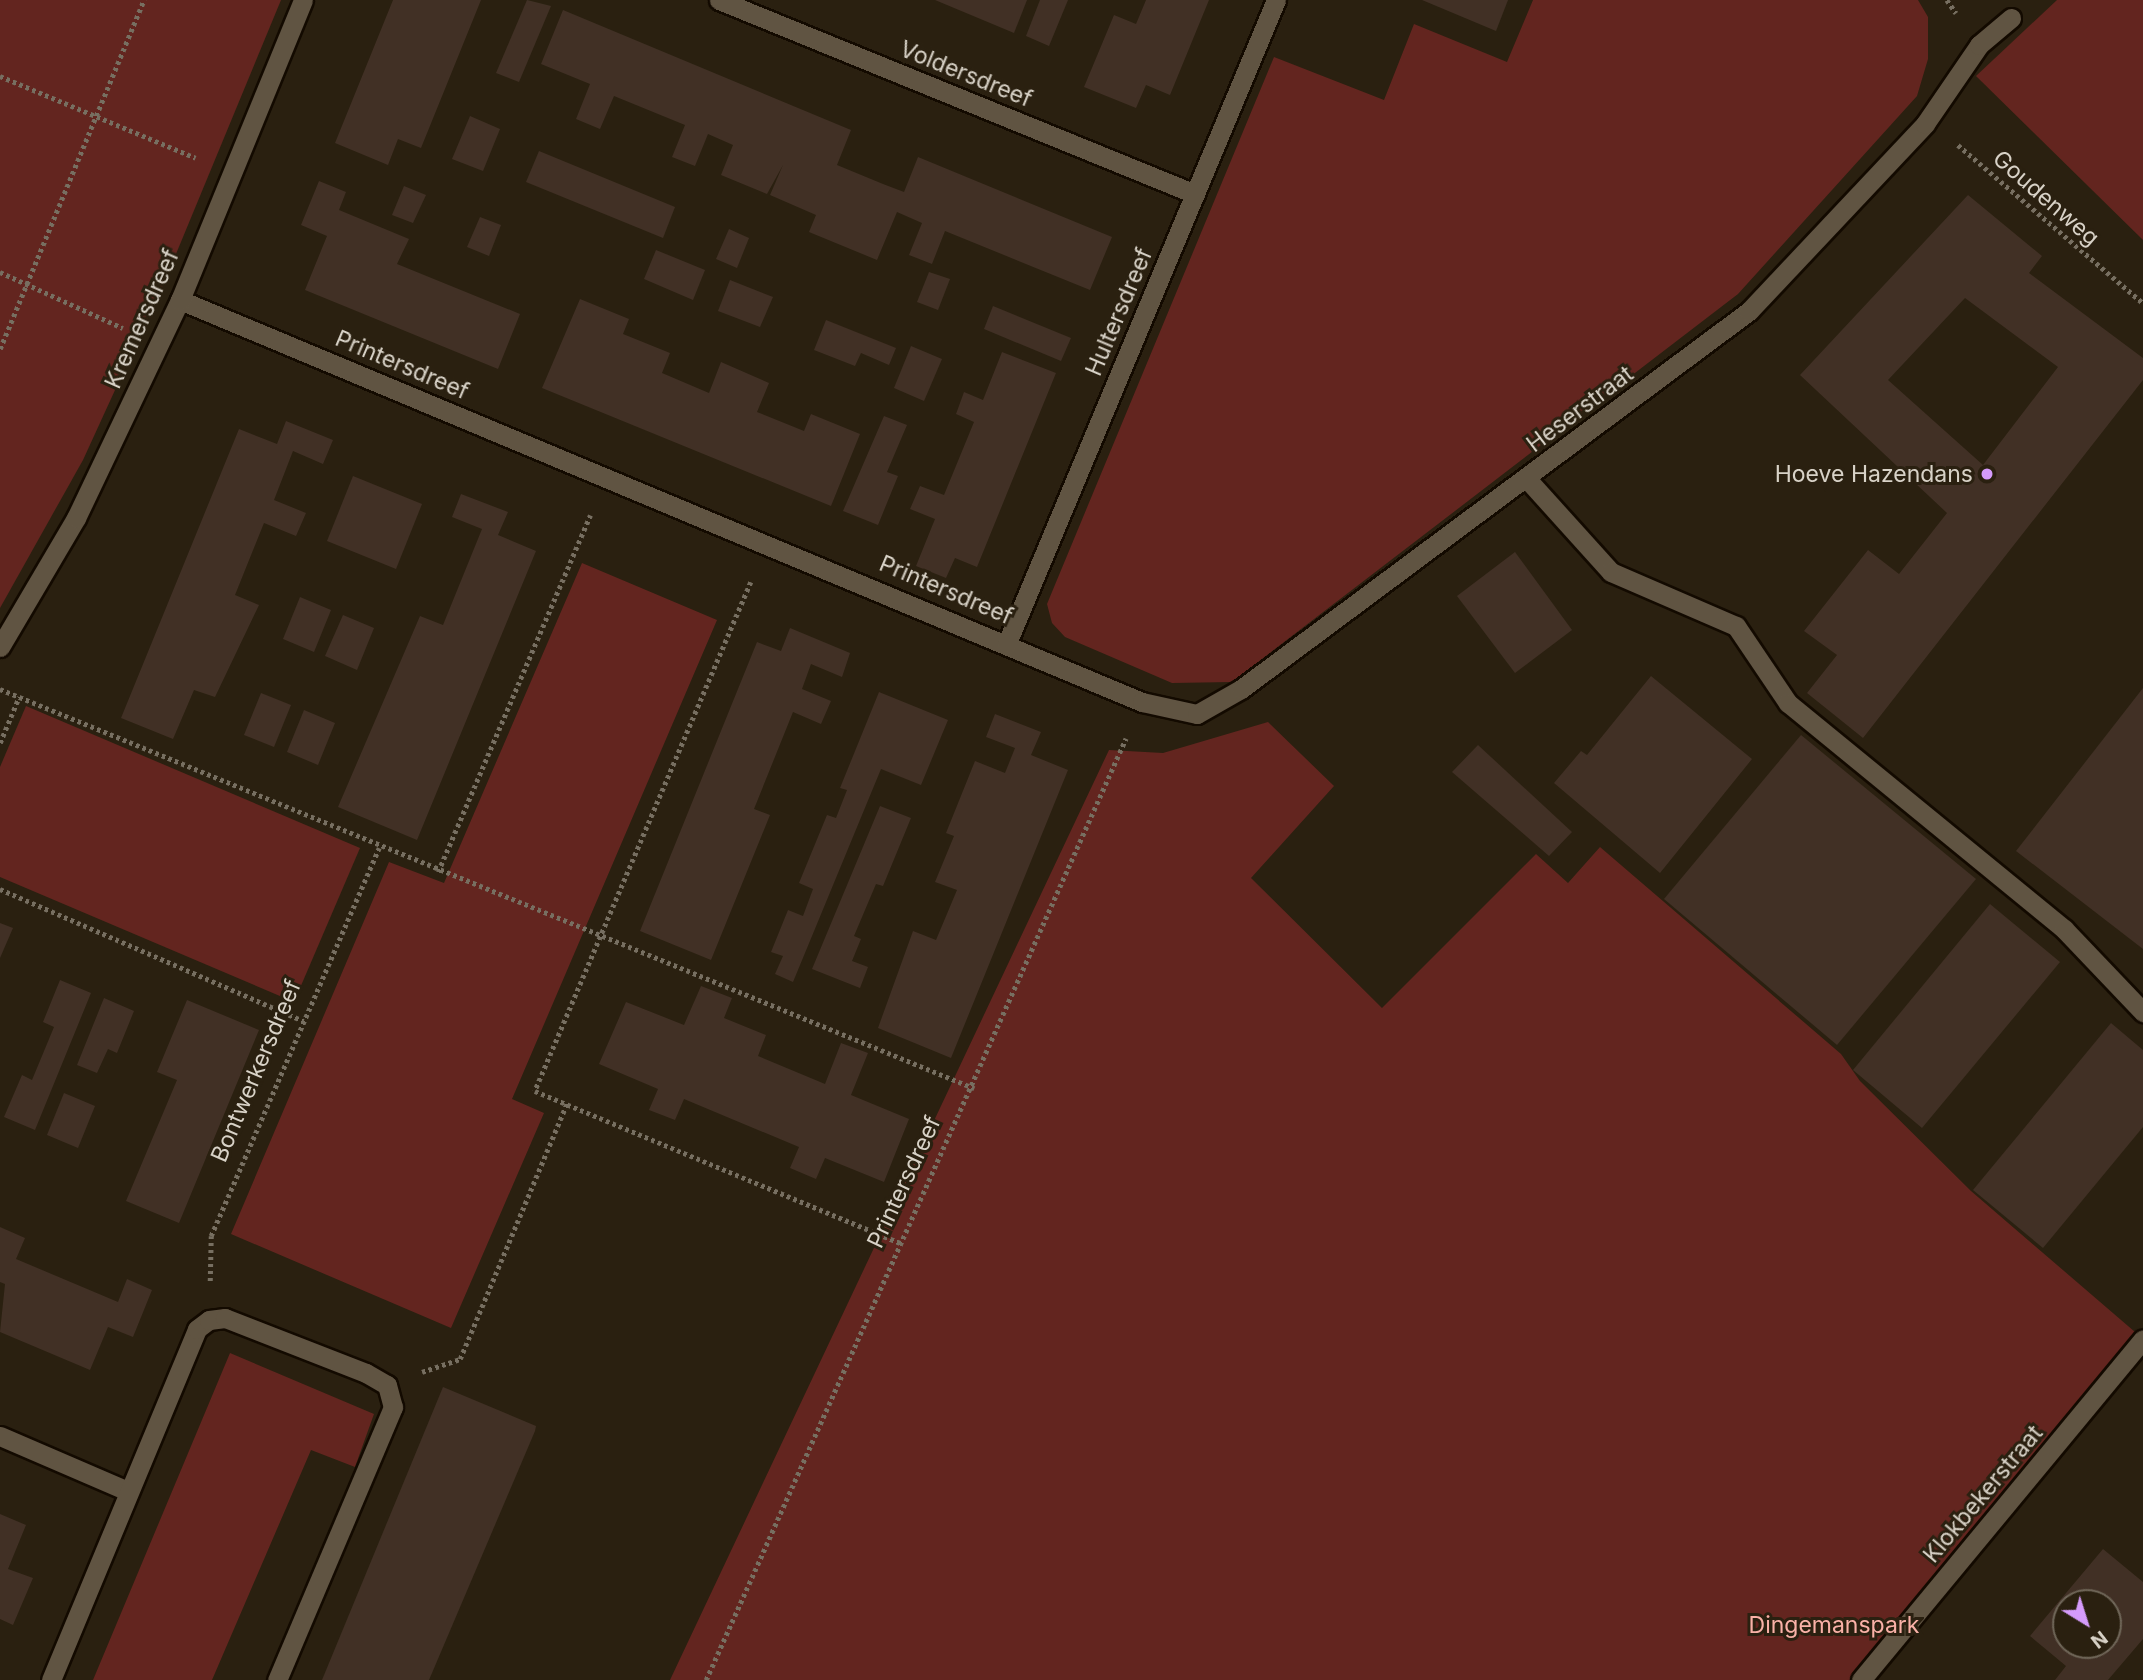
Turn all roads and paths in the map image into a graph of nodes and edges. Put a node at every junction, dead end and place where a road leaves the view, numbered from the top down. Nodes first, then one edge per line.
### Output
1 (144, 0) edge
2 (303, 0) edge
3 (719, 0) edge
4 (1276, 0) edge
5 (2011, 18) dead end
6 (0, 76) edge
7 (96, 116) junction
8 (1924, 124) junction
9 (232, 173) junction
10 (1195, 194) junction
11 (0, 272) edge
12 (28, 284) junction
13 (180, 300) junction
14 (2143, 303) edge
15 (159, 345) junction
16 (0, 349) edge
17 (606, 477) junction
18 (1527, 479) junction
19 (768, 542) junction
20 (1007, 643) junction
21 (0, 647) edge
22 (1104, 685) joint
23 (0, 689) edge
24 (19, 697) junction
25 (1142, 702) junction
26 (0, 743) edge
27 (379, 848) junction
28 (438, 872) junction
29 (0, 890) edge
30 (602, 932) junction
31 (2143, 1012) edge
32 (304, 1021) junction
33 (974, 1088) junction
34 (567, 1103) junction
35 (902, 1244) junction
36 (209, 1320) junction
37 (2143, 1339) edge
38 (387, 1385) junction
39 (0, 1436) edge
40 (128, 1490) junction
41 (51, 1680) edge
42 (277, 1680) edge
43 (706, 1680) edge
44 (1861, 1680) edge

1 - 7 path
2 - 9 street, Kremersdreef
3 - 10 street, Voldersdreef
4 - 10 street, Hultersdreef
5 - 8 street, Heserstraat
6 - 7 path
7 - 9 path
7 - 12 path
8 - 14 path, Goudenweg
8 - 18 street, Heserstraat
9 - 13 street, Kremersdreef
10 - 20 street, Hultersdreef
11 - 12 path
12 - 15 path
12 - 16 path
13 - 15 street, Kremersdreef
13 - 17 street, Printersdreef
15 - 21 street, Kremersdreef
17 - 19 street, Printersdreef
17 - 28 path
18 - 25 street, Heserstraat
18 - 31 street
19 - 20 street, Printersdreef
19 - 30 path
20 - 22 street, Printersdreef
22 - 25 street, Heserstraat
23 - 24 path
24 - 26 path
24 - 27 path
25 - 33 path, Printersdreef
27 - 28 path
27 - 32 path, Bontwerkersdreef
28 - 30 path
29 - 32 path
30 - 33 path
30 - 34 path
32 - 36 path, Bontwerkersdreef
33 - 35 path, Printersdreef
34 - 35 path
34 - 38 path
35 - 43 path, Printersdreef
36 - 38 street
36 - 40 street
37 - 44 street, Klokbekerstraat
38 - 42 street
39 - 40 street
40 - 41 street

